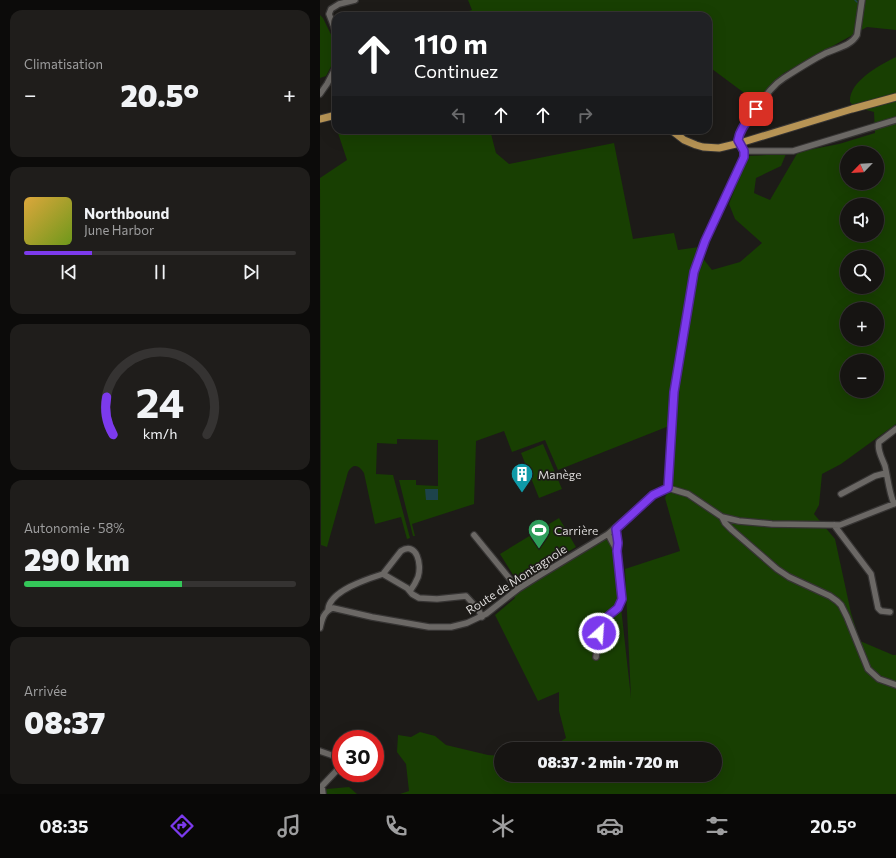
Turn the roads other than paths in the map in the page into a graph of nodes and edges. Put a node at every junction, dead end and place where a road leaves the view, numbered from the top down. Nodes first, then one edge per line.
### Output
1 (355, 0) edge
2 (862, 0) edge
3 (332, 22) edge
4 (332, 75) edge
5 (320, 94) edge
6 (896, 97) edge
7 (332, 116) edge
8 (320, 119) edge
9 (896, 120) edge
10 (676, 134) edge
11 (740, 143) junction
12 (744, 151) junction
13 (896, 429) edge
14 (886, 473) junction
15 (668, 488) junction
16 (841, 494) dead end
17 (895, 504) edge
18 (722, 517) junction
19 (834, 525) junction
20 (616, 529) junction
21 (608, 534) junction
22 (474, 535) dead end
23 (617, 551) junction
24 (383, 574) junction
25 (518, 589) junction
26 (410, 591) junction
27 (328, 610) junction
28 (890, 612) dead end
29 (482, 617) junction
30 (320, 628) edge
31 (596, 656) dead end
32 (896, 685) edge
33 (320, 751) edge
34 (323, 794) edge

1 - 3 street
2 - 11 street
4 - 5 street
6 - 11 main road
7 - 8 main road
9 - 12 street
10 - 11 main road
11 - 12 street
12 - 15 street
13 - 14 street
14 - 16 street
14 - 17 street
15 - 18 street
15 - 20 street, Route de Montagnole
17 - 19 street
18 - 19 street
18 - 32 street
19 - 28 street
20 - 21 street, Route de Montagnole
20 - 23 street
21 - 23 street
21 - 25 street, Route de Montagnole
22 - 25 street
23 - 31 street
24 - 26 street
24 - 26 street
24 - 27 street
25 - 29 street, Route de Montagnole
26 - 29 street
27 - 29 street, Route de Montagnole
27 - 30 street
33 - 34 street

